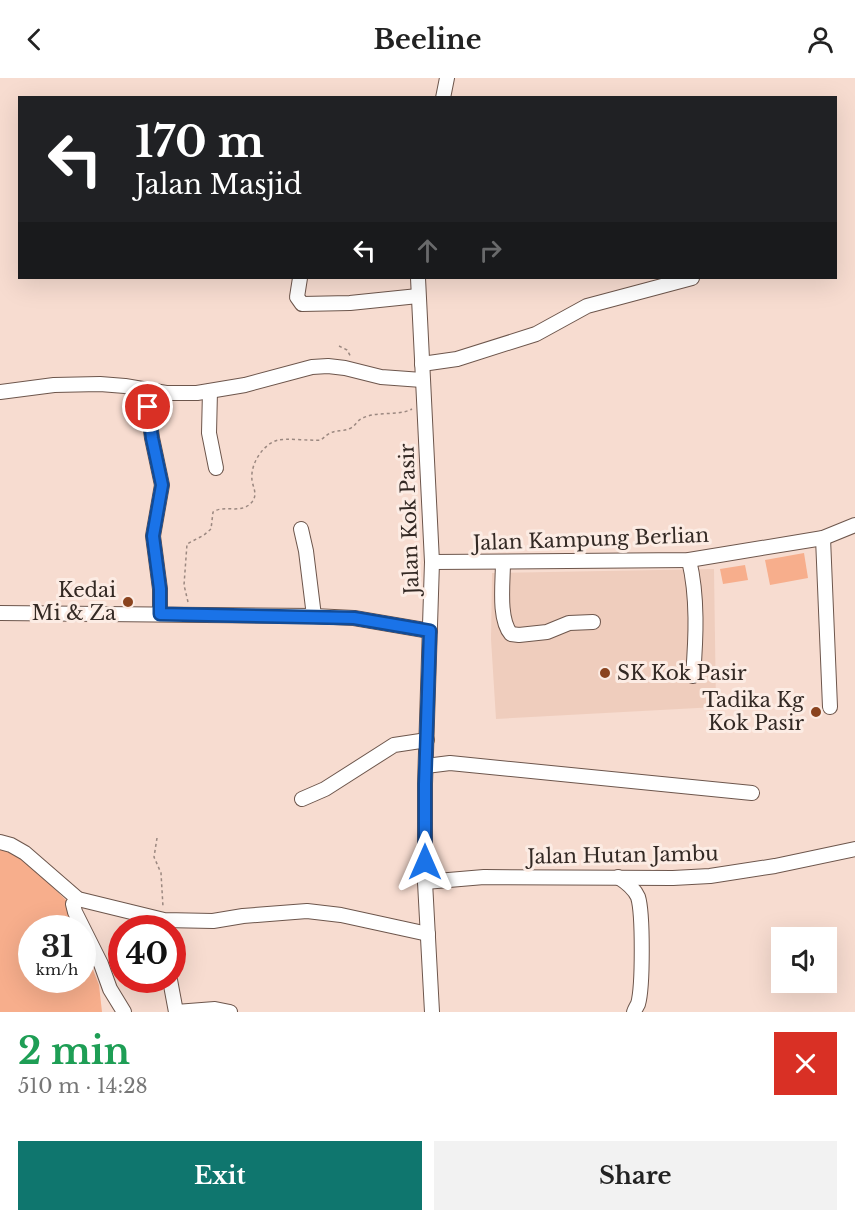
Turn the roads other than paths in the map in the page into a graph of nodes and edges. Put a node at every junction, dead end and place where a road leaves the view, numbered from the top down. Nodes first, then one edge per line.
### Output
1 (447, 78) edge
2 (443, 96) edge
3 (300, 279) edge
4 (418, 279) edge
5 (688, 279) edge
6 (418, 296) junction
7 (422, 364) junction
8 (423, 380) junction
9 (210, 391) junction
10 (0, 392) edge
11 (153, 392) junction
12 (216, 468) dead end
13 (855, 525) edge
14 (301, 529) dead end
15 (823, 538) junction
16 (689, 560) junction
17 (432, 562) junction
18 (503, 562) junction
19 (0, 613) edge
20 (160, 614) junction
21 (314, 616) junction
22 (592, 622) dead end
23 (430, 631) junction
24 (693, 676) dead end
25 (830, 707) dead end
26 (426, 740) junction
27 (426, 766) junction
28 (752, 793) dead end
29 (302, 799) dead end
30 (0, 842) edge
31 (855, 849) edge
32 (618, 877) junction
33 (425, 882) junction
34 (78, 899) junction
35 (133, 915) edge
36 (186, 922) edge
37 (428, 934) junction
38 (172, 993) edge
39 (124, 1012) edge
40 (176, 1012) edge
41 (230, 1012) edge
42 (432, 1012) edge
43 (634, 1012) edge

1 - 2 street
3 - 6 street
4 - 6 street, Jalan Kok Pasir
5 - 7 street
6 - 7 street, Jalan Kok Pasir
7 - 8 street, Jalan Kok Pasir
8 - 9 street
8 - 17 street, Jalan Kok Pasir
9 - 11 street
9 - 12 street
10 - 11 street
11 - 20 street
13 - 15 street, Jalan Kampung Berlian
14 - 21 street
15 - 16 street, Jalan Kampung Berlian
15 - 25 street
16 - 18 street, Jalan Kampung Berlian
16 - 24 street
17 - 18 street, Jalan Kampung Berlian
17 - 23 street, Jalan Kok Pasir
18 - 22 street
19 - 20 street
20 - 21 street
21 - 23 street
23 - 26 street, Jalan Kok Pasir
26 - 27 street, Jalan Kok Pasir
26 - 29 street
27 - 28 street
27 - 33 street, Jalan Kok Pasir
30 - 34 street
31 - 32 street, Jalan Hutan Jambu
32 - 33 street, Jalan Hutan Jambu
32 - 43 street
33 - 37 street, Jalan Kok Pasir
34 - 35 street
34 - 39 street
36 - 37 street
37 - 42 street, Jalan Kok Pasir
38 - 40 street
40 - 41 street

